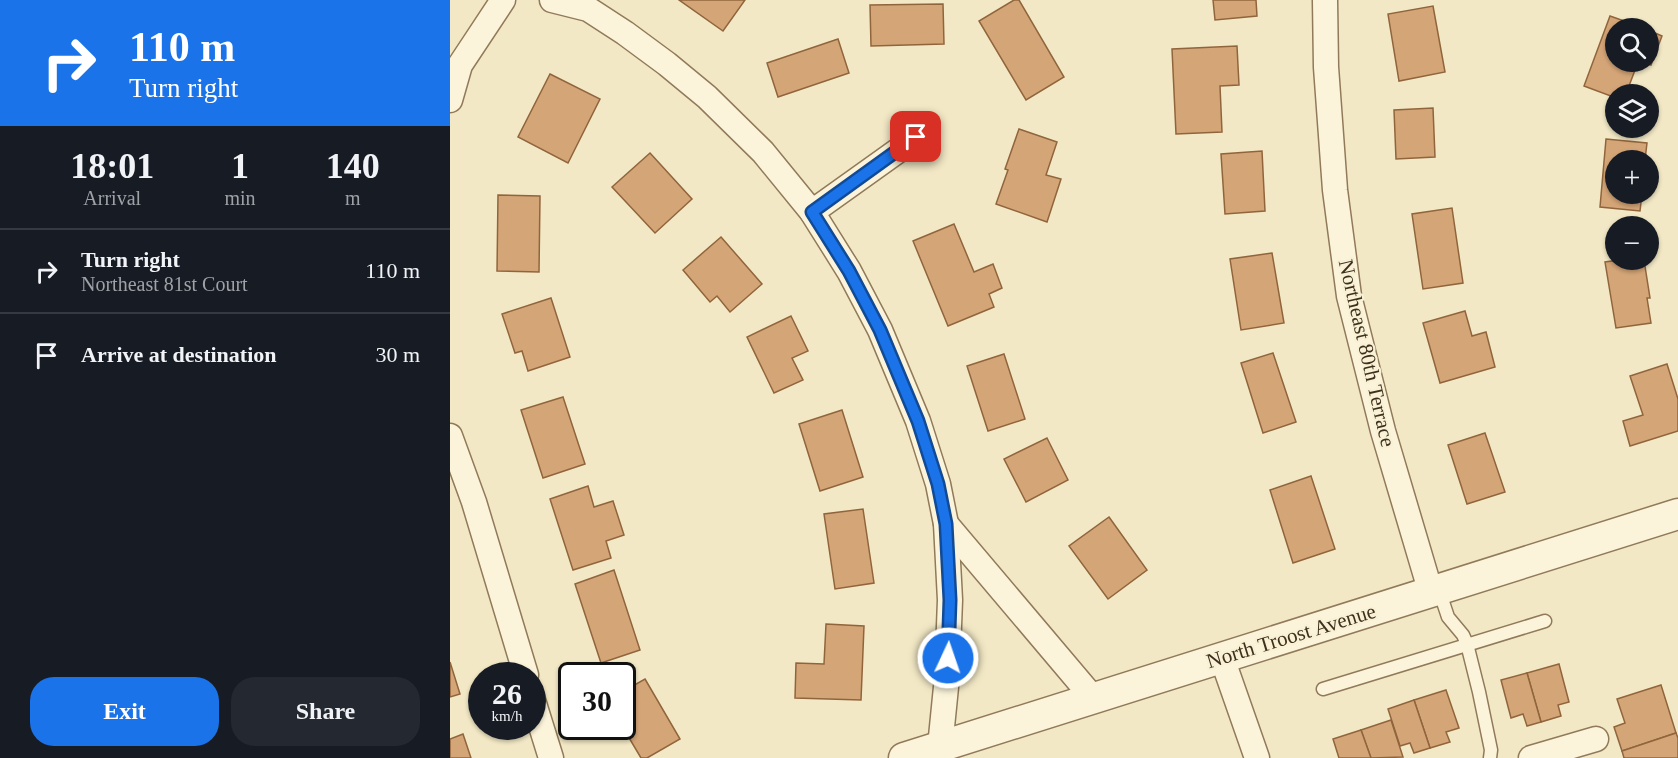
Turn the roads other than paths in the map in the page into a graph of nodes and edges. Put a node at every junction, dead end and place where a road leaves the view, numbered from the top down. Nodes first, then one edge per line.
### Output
1 (502, 0) edge
2 (552, 0) edge
3 (1325, 0) edge
4 (450, 99) edge
5 (916, 137) dead end
6 (812, 212) junction
7 (450, 436) edge
8 (1678, 514) edge
9 (946, 524) junction
10 (1435, 592) junction
11 (1545, 621) dead end
12 (1467, 644) junction
13 (1222, 658) junction
14 (522, 662) edge
15 (1323, 689) dead end
16 (1094, 699) junction
17 (1596, 739) dead end
18 (545, 740) edge
19 (940, 747) junction
20 (551, 758) edge
21 (904, 758) edge
22 (1257, 758) edge
23 (1490, 758) edge
24 (1531, 758) edge

1 - 4 street
2 - 6 street
3 - 10 street, Northeast 80th Terrace
5 - 6 street
6 - 9 street
7 - 14 street
8 - 10 street, North Troost Avenue
9 - 16 street
9 - 19 street
10 - 12 lane
10 - 13 street, North Troost Avenue
11 - 12 lane
12 - 15 lane
12 - 23 lane
13 - 16 street, North Troost Avenue
13 - 22 street
16 - 19 street, North Troost Avenue
17 - 24 street
18 - 20 street
19 - 21 street, North Troost Avenue

